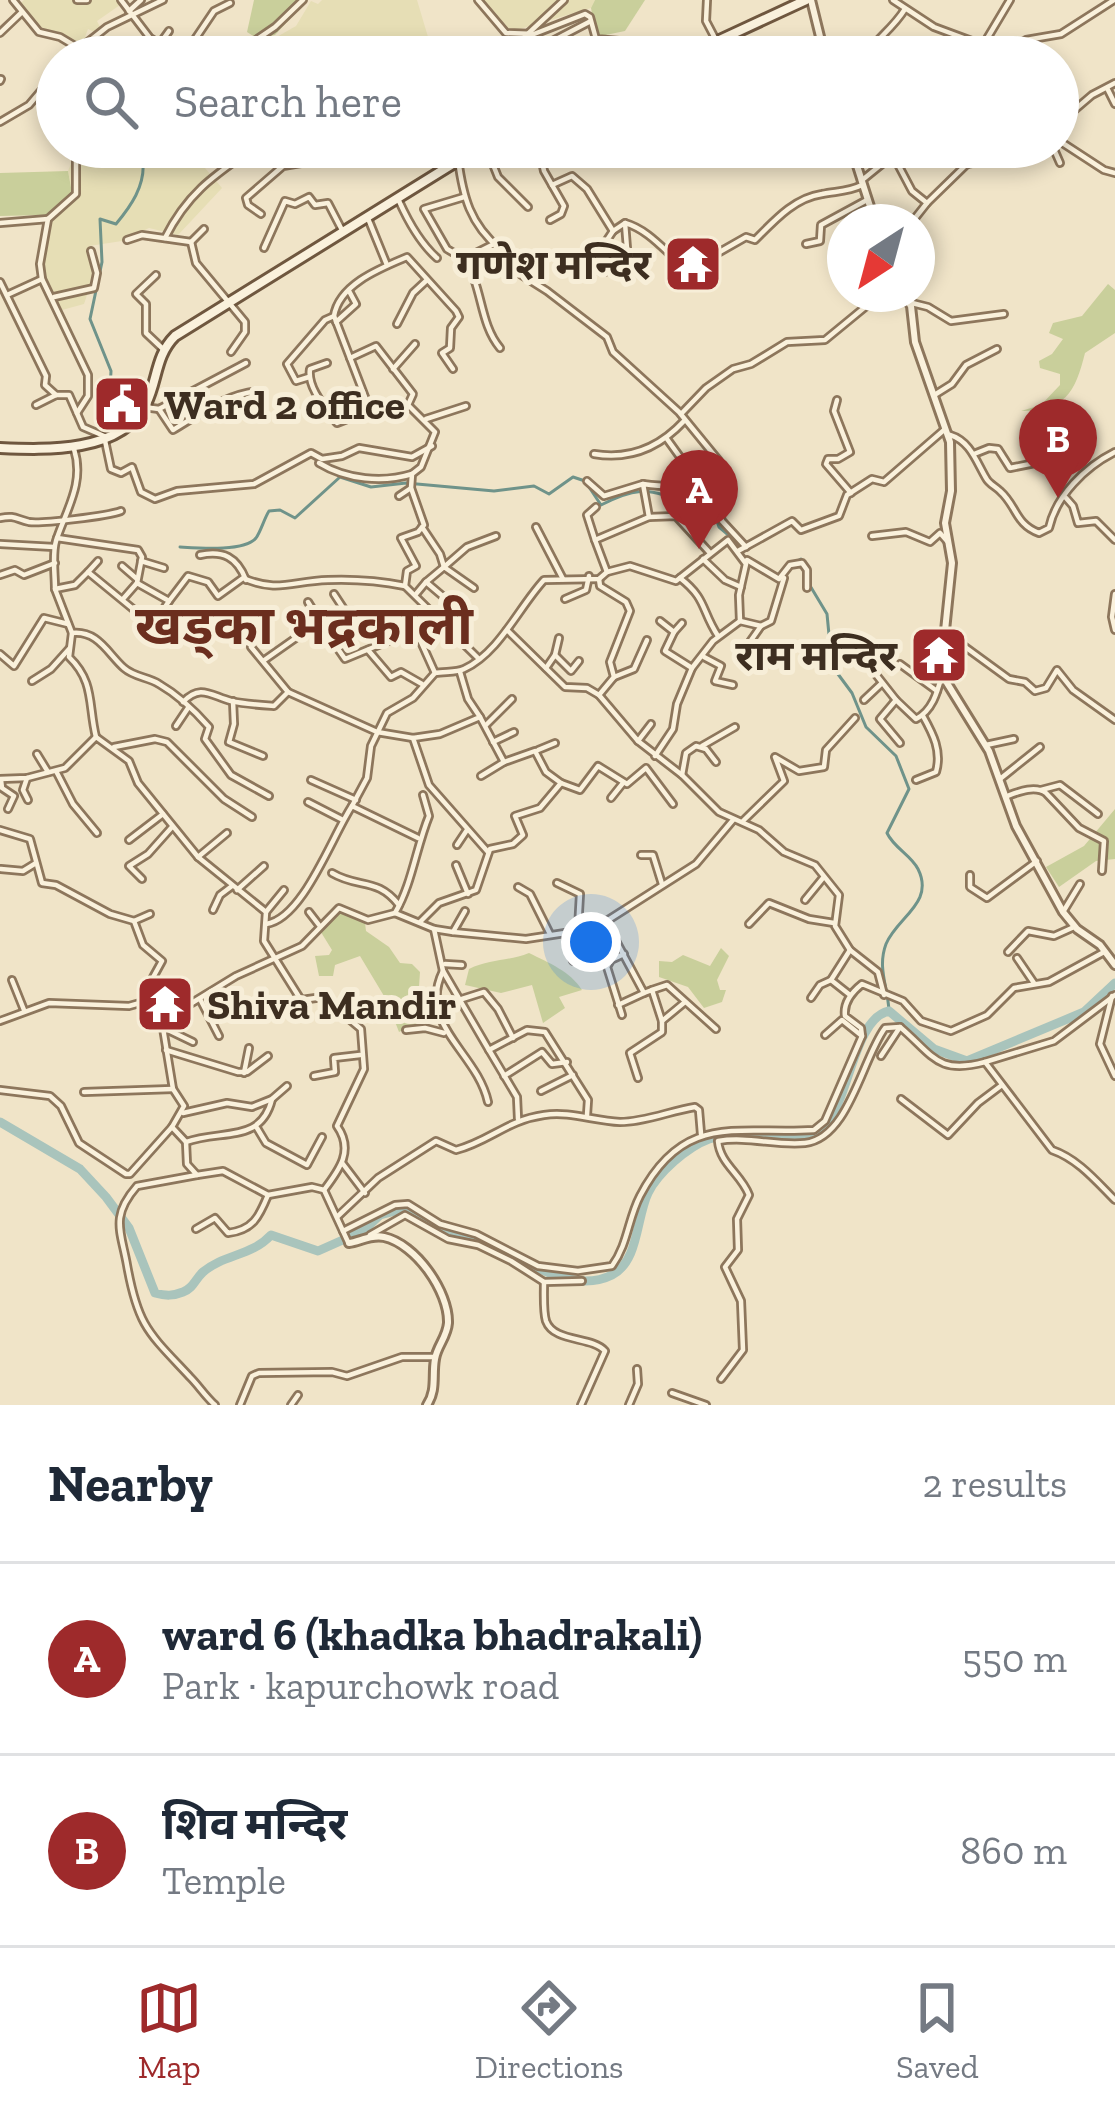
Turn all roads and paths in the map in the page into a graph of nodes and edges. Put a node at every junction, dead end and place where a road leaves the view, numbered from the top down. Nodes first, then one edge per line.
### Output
1 (13, 0) edge
2 (77, 0) edge
3 (87, 0) edge
4 (121, 0) edge
5 (141, 0) edge
6 (163, 0) edge
7 (303, 0) edge
8 (478, 0) edge
9 (707, 0) edge
10 (805, 0) edge
11 (893, 0) edge
12 (1010, 0) edge
13 (1114, 0) edge
14 (563, 1) edge
15 (230, 3) dead end
16 (905, 9) junction
17 (22, 11) junction
18 (131, 14) junction
19 (591, 21) junction
20 (169, 31) dead end
21 (0, 33) edge
22 (525, 35) junction
23 (56, 36) edge
24 (98, 36) edge
25 (150, 36) edge
26 (164, 36) edge
27 (196, 36) edge
28 (261, 36) edge
29 (561, 36) edge
30 (595, 36) edge
31 (714, 36) edge
32 (730, 36) edge
33 (818, 36) edge
34 (886, 36) edge
35 (962, 36) edge
36 (988, 36) edge
37 (1049, 36) edge
38 (1113, 83) edge
39 (36, 97) edge
40 (1115, 104) edge
41 (1079, 108) edge
42 (0, 122) edge
43 (1079, 154) edge
44 (76, 168) edge
45 (221, 168) edge
46 (281, 168) edge
47 (443, 168) edge
48 (459, 168) edge
49 (494, 168) edge
50 (546, 168) edge
51 (857, 168) edge
52 (878, 168) edge
53 (900, 168) edge
54 (963, 168) edge
55 (1115, 172) edge
56 (862, 183) junction
57 (552, 185) junction
58 (396, 196) junction
59 (464, 197) junction
60 (867, 200) junction
61 (927, 203) joint
62 (868, 204) edge
63 (528, 207) dead end
64 (261, 214) dead end
65 (366, 214) junction
66 (48, 218) junction
67 (550, 220) dead end
68 (0, 223) edge
69 (626, 223) junction
70 (204, 230) dead end
71 (342, 230) junction
72 (613, 231) junction
73 (165, 238) junction
74 (127, 240) dead end
75 (191, 242) junction
76 (494, 244) junction
77 (806, 244) dead end
78 (264, 248) dead end
79 (91, 250) dead end
80 (437, 258) dead end
81 (464, 260) junction
82 (619, 261) dead end
83 (387, 266) junction
84 (605, 272) dead end
85 (156, 274) dead end
86 (42, 279) junction
87 (427, 280) junction
88 (0, 282) edge
89 (349, 291) junction
90 (7, 295) junction
91 (54, 297) junction
92 (227, 301) junction
93 (10, 303) junction
94 (935, 311) edge
95 (859, 312) edge
96 (909, 312) edge
97 (0, 314) edge
98 (1004, 314) dead end
99 (335, 319) junction
100 (397, 324) dead end
101 (415, 344) dead end
102 (500, 348) dead end
103 (997, 349) dead end
104 (163, 350) junction
105 (231, 352) dead end
106 (350, 359) junction
107 (246, 363) dead end
108 (327, 364) dead end
109 (393, 369) junction
110 (453, 369) dead end
111 (309, 377) junction
112 (259, 392) dead end
113 (936, 394) junction
114 (56, 395) junction
115 (837, 400) dead end
116 (36, 405) dead end
117 (408, 405) junction
118 (144, 406) junction
119 (466, 406) dead end
120 (159, 409) junction
121 (370, 410) junction
122 (447, 412) junction
123 (679, 412) junction
124 (77, 414) junction
125 (426, 419) junction
126 (684, 421) junction
127 (1076, 422) dead end
128 (431, 428) junction
129 (948, 431) junction
130 (104, 436) junction
131 (667, 439) junction
132 (432, 446) junction
133 (0, 448) edge
134 (74, 448) junction
135 (1115, 452) edge
136 (594, 454) dead end
137 (974, 454) junction
138 (320, 463) dead end
139 (587, 481) dead end
140 (411, 482) junction
141 (700, 482) junction
142 (643, 487) junction
143 (851, 493) junction
144 (399, 496) dead end
145 (1066, 498) junction
146 (596, 507) dead end
147 (121, 512) dead end
148 (67, 517) junction
149 (649, 517) junction
150 (0, 518) edge
151 (422, 526) junction
152 (536, 527) dead end
153 (496, 536) dead end
154 (872, 536) dead end
155 (57, 538) junction
156 (595, 540) junction
157 (1115, 540) edge
158 (0, 544) edge
159 (950, 546) junction
160 (54, 547) junction
161 (741, 550) junction
162 (200, 555) dead end
163 (706, 556) junction
164 (98, 561) dead end
165 (141, 561) junction
166 (55, 563) junction
167 (122, 566) dead end
168 (444, 567) junction
169 (164, 568) dead end
170 (88, 572) junction
171 (607, 572) junction
172 (0, 575) edge
173 (589, 576) junction
174 (563, 578) junction
175 (680, 578) junction
176 (784, 578) junction
177 (599, 579) junction
178 (246, 580) junction
179 (137, 581) junction
180 (426, 582) junction
181 (405, 586) junction
182 (742, 587) junction
183 (473, 588) dead end
184 (807, 588) dead end
185 (55, 589) junction
186 (416, 593) junction
187 (334, 594) dead end
188 (565, 598) dead end
189 (1115, 598) edge
190 (123, 599) junction
191 (170, 601) junction
192 (308, 602) dead end
193 (464, 610) dead end
194 (161, 614) dead end
195 (320, 621) junction
196 (660, 621) dead end
197 (740, 621) junction
198 (682, 622) dead end
199 (68, 624) junction
200 (761, 626) junction
201 (358, 629) junction
202 (507, 629) junction
203 (1115, 630) edge
204 (944, 631) junction
205 (674, 632) junction
206 (72, 633) junction
207 (178, 635) dead end
208 (403, 635) junction
209 (718, 637) junction
210 (559, 638) dead end
211 (647, 640) dead end
212 (335, 645) junction
213 (250, 647) dead end
214 (855, 648) dead end
215 (69, 649) junction
216 (368, 650) junction
217 (0, 654) edge
218 (555, 655) junction
219 (704, 657) junction
220 (756, 657) dead end
221 (478, 658) junction
222 (263, 661) junction
223 (579, 661) dead end
224 (901, 664) dead end
225 (944, 665) junction
226 (546, 668) junction
227 (692, 668) junction
228 (460, 672) junction
229 (435, 673) junction
230 (614, 677) junction
231 (32, 682) dead end
232 (882, 683) junction
233 (422, 684) junction
234 (733, 685) dead end
235 (937, 691) junction
236 (288, 692) junction
237 (598, 695) junction
238 (512, 699) dead end
239 (864, 700) dead end
240 (896, 700) junction
241 (233, 701) junction
242 (185, 705) junction
243 (923, 716) junction
244 (480, 717) junction
245 (855, 718) dead end
246 (1115, 720) edge
247 (651, 724) dead end
248 (486, 725) junction
249 (176, 726) dead end
250 (735, 728) dead end
251 (377, 732) junction
252 (514, 732) dead end
253 (96, 737) junction
254 (413, 738) junction
255 (1014, 739) dead end
256 (638, 741) junction
257 (493, 742) junction
258 (555, 743) dead end
259 (899, 743) dead end
260 (986, 745) junction
261 (702, 746) junction
262 (113, 747) junction
263 (1040, 747) dead end
264 (536, 751) junction
265 (37, 754) dead end
266 (262, 755) dead end
267 (655, 756) junction
268 (716, 762) dead end
269 (504, 763) junction
270 (52, 772) junction
271 (682, 775) junction
272 (481, 776) dead end
273 (26, 778) junction
274 (1000, 779) junction
275 (0, 780) edge
276 (311, 780) dead end
277 (916, 780) dead end
278 (562, 783) junction
279 (623, 783) junction
280 (1041, 790) junction
281 (423, 795) dead end
282 (269, 796) dead end
283 (1006, 796) junction
284 (611, 798) dead end
285 (28, 800) dead end
286 (308, 802) dead end
287 (354, 803) junction
288 (674, 804) dead end
289 (8, 809) dead end
290 (164, 814) junction
291 (1098, 814) dead end
292 (251, 817) dead end
293 (343, 820) junction
294 (733, 820) junction
295 (743, 821) junction
296 (172, 827) junction
297 (469, 829) junction
298 (0, 830) edge
299 (97, 832) dead end
300 (227, 833) dead end
301 (418, 838) junction
302 (129, 840) dead end
303 (457, 845) dead end
304 (488, 852) junction
305 (641, 855) dead end
306 (199, 857) junction
307 (1037, 861) junction
308 (36, 863) junction
309 (456, 865) dead end
310 (264, 866) dead end
311 (1, 869) edge
312 (1102, 871) dead end
313 (332, 873) dead end
314 (970, 874) dead end
315 (142, 878) dead end
316 (823, 878) junction
317 (557, 883) dead end
318 (662, 884) junction
319 (1080, 884) dead end
320 (518, 887) dead end
321 (234, 888) junction
322 (284, 890) dead end
323 (468, 894) junction
324 (805, 900) dead end
325 (399, 905) junction
326 (213, 910) dead end
327 (465, 911) dead end
328 (266, 912) junction
329 (309, 912) dead end
330 (1063, 912) junction
331 (395, 913) junction
332 (150, 914) dead end
333 (134, 921) junction
334 (420, 922) junction
335 (605, 922) junction
336 (834, 923) junction
337 (749, 924) dead end
338 (266, 925) junction
339 (319, 925) junction
340 (1074, 927) junction
341 (434, 929) junction
342 (578, 929) junction
343 (453, 932) junction
344 (566, 933) junction
345 (551, 936) junction
346 (1115, 945) edge
347 (850, 950) junction
348 (1008, 952) dead end
349 (1105, 952) junction
350 (624, 954) junction
351 (275, 958) junction
352 (1017, 958) dead end
353 (572, 961) dead end
354 (461, 965) dead end
355 (1115, 965) edge
356 (444, 968) junction
357 (12, 980) dead end
358 (830, 980) junction
359 (1034, 983) junction
360 (648, 991) junction
361 (850, 995) junction
362 (884, 995) junction
363 (1114, 995) edge
364 (199, 998) junction
365 (812, 998) dead end
366 (152, 999) junction
367 (459, 1000) junction
368 (686, 1002) junction
369 (172, 1003) junction
370 (618, 1005) junction
371 (24, 1010) junction
372 (622, 1015) dead end
373 (0, 1021) edge
374 (662, 1022) junction
375 (900, 1027) junction
376 (163, 1028) junction
377 (716, 1029) dead end
378 (406, 1030) dead end
379 (444, 1033) junction
380 (220, 1036) dead end
381 (825, 1036) dead end
382 (862, 1036) junction
383 (185, 1038) junction
384 (513, 1038) junction
385 (193, 1042) dead end
386 (249, 1048) dead end
387 (166, 1050) junction
388 (489, 1050) junction
389 (177, 1054) junction
390 (360, 1054) junction
391 (268, 1056) dead end
392 (881, 1056) dead end
393 (567, 1062) junction
394 (985, 1062) junction
395 (244, 1072) junction
396 (573, 1075) junction
397 (314, 1076) dead end
398 (504, 1076) junction
399 (1115, 1076) edge
400 (638, 1078) dead end
401 (1002, 1084) junction
402 (287, 1086) dead end
403 (173, 1089) junction
404 (0, 1090) edge
405 (541, 1091) dead end
406 (84, 1092) dead end
407 (272, 1099) junction
408 (901, 1099) dead end
409 (488, 1102) dead end
410 (183, 1113) junction
411 (587, 1115) junction
412 (518, 1120) junction
413 (172, 1127) junction
414 (257, 1127) junction
415 (701, 1134) junction
416 (717, 1136) junction
417 (322, 1137) dead end
418 (186, 1142) junction
419 (342, 1163) junction
420 (197, 1175) junction
421 (324, 1190) junction
422 (365, 1193) junction
423 (268, 1195) junction
424 (1115, 1200) edge
425 (383, 1211) junction
426 (338, 1216) junction
427 (388, 1222) junction
428 (196, 1229) dead end
429 (345, 1236) junction
430 (366, 1238) junction
431 (582, 1281) dead end
432 (544, 1282) junction
433 (435, 1357) junction
434 (637, 1370) dead end
435 (721, 1379) dead end
436 (672, 1393) dead end
437 (298, 1395) dead end
438 (215, 1405) edge
439 (240, 1405) edge
440 (291, 1405) edge
441 (428, 1405) edge
442 (581, 1405) edge
443 (629, 1405) edge
444 (706, 1405) edge

1 - 17 street
2 - 3 street
4 - 18 street
5 - 18 street
6 - 18 street
7 - 28 street
8 - 22 street
9 - 31 street
10 - 32 main road
10 - 33 street
11 - 16 street
12 - 36 street
13 - 37 street
14 - 22 street
15 - 27 street
16 - 34 street
16 - 35 street
17 - 21 street
17 - 23 street
18 - 24 street
18 - 25 street
19 - 22 street
19 - 29 street
19 - 30 street
20 - 26 street
38 - 40 street
38 - 41 street
39 - 42 street
43 - 55 street
44 - 66 street
45 - 73 street
46 - 64 street
47 - 58 main road
48 - 59 street
49 - 63 street
50 - 57 street
51 - 56 street
52 - 56 street
53 - 61 street
54 - 61 street
56 - 60 street
56 - 69 street
57 - 67 street
57 - 72 street
58 - 65 main road
58 - 80 street
59 - 76 street
59 - 81 street
60 - 62 street
60 - 77 street
65 - 71 main road
65 - 83 street
66 - 68 street
66 - 86 street
69 - 72 street
69 - 82 street
70 - 75 street
71 - 78 street
71 - 92 main road
72 - 84 street
73 - 74 street
73 - 75 street
75 - 92 street
76 - 81 street
76 - 123 street
79 - 91 street
81 - 102 street
83 - 87 street
83 - 89 street
85 - 104 street
86 - 90 street
86 - 91 street
87 - 100 street
87 - 110 street
88 - 90 street
89 - 99 street
89 - 99 street
90 - 93 street
91 - 124 street
92 - 104 main road
92 - 105 street
93 - 97 street
93 - 114 street
94 - 98 street
95 - 123 street
96 - 113 street
99 - 106 street
99 - 111 street
101 - 109 street
103 - 113 street
104 - 118 main road
106 - 109 street
106 - 121 street
107 - 120 street
108 - 111 street
109 - 117 street
111 - 121 street
112 - 120 street
113 - 129 street
114 - 116 street
114 - 124 street
115 - 143 street
117 - 121 street
117 - 125 street
118 - 120 street
118 - 130 main road
119 - 122 street
122 - 125 street
122 - 128 street
123 - 126 street
124 - 130 street
125 - 128 street
126 - 131 street
126 - 141 street
127 - 137 street
128 - 132 street
129 - 137 street
129 - 143 street
129 - 159 street
130 - 132 street
130 - 134 main road
131 - 136 street
131 - 141 street
132 - 140 street
133 - 134 main road
134 - 148 street
135 - 145 street
137 - 145 street
138 - 140 street
139 - 142 street
140 - 144 street
140 - 151 street
141 - 142 street
141 - 161 street
142 - 149 street
143 - 161 street
145 - 157 street
146 - 156 street
147 - 148 street
148 - 150 street
148 - 155 street
149 - 156 street
149 - 163 street
151 - 168 street
151 - 181 street
152 - 174 street
153 - 168 street
154 - 159 street
155 - 160 street
155 - 165 street
156 - 171 street
158 - 160 street
159 - 204 street
160 - 166 street
161 - 163 street
161 - 176 street
161 - 182 street
162 - 178 street
163 - 175 street
163 - 182 street
164 - 170 street
165 - 169 street
165 - 179 street
166 - 172 street
166 - 185 street
167 - 179 street
168 - 180 street
168 - 183 street
170 - 185 street
170 - 190 street
171 - 175 street
171 - 177 street
173 - 174 street
173 - 177 street
173 - 188 street
174 - 202 street
175 - 209 street
176 - 184 street
176 - 200 street
177 - 230 street
178 - 181 street
178 - 191 street
179 - 190 street
179 - 191 street
180 - 186 street
180 - 193 street
181 - 186 street
182 - 197 street
185 - 199 street
186 - 221 street
187 - 201 street
189 - 203 street
190 - 207 street
191 - 194 street
192 - 195 street
195 - 212 street
195 - 222 street
196 - 205 street
197 - 200 street
197 - 209 street
198 - 205 street
199 - 206 street
199 - 217 street
200 - 220 street
201 - 208 street
201 - 212 street
202 - 221 street
202 - 226 street
204 - 225 street
204 - 246 street
205 - 227 street
206 - 215 street
206 - 242 street
208 - 216 street
208 - 229 street
209 - 219 street
210 - 218 street
211 - 230 street
212 - 216 street
213 - 222 street
214 - 232 street
215 - 231 street
215 - 253 street
216 - 233 street
218 - 223 street
218 - 226 street
219 - 227 street
219 - 234 street
221 - 228 street
222 - 236 street
224 - 235 street
225 - 235 street
225 - 260 street
226 - 237 street
227 - 267 street
228 - 229 street
228 - 244 street
229 - 233 street
230 - 237 street
232 - 239 street
232 - 240 street
233 - 251 street
235 - 243 street
236 - 241 street
236 - 251 street
237 - 256 street
238 - 248 street
240 - 243 street
240 - 259 street
241 - 242 street
241 - 266 street
242 - 249 street
242 - 282 street
243 - 277 street
244 - 248 street
244 - 254 street
245 - 295 street
247 - 256 street
248 - 257 street
250 - 261 street
251 - 254 street
251 - 287 street
252 - 257 street
253 - 262 street
253 - 270 street
254 - 297 street
255 - 260 street
256 - 267 street
257 - 269 street
258 - 264 street
260 - 274 street
261 - 268 street
261 - 271 street
262 - 290 street
262 - 292 street
263 - 274 street
264 - 269 street
264 - 278 street
265 - 270 street
267 - 271 street
269 - 272 street
270 - 273 street
270 - 299 street
271 - 294 street
273 - 275 street
273 - 285 street
274 - 283 street
275 - 289 street
276 - 287 street
278 - 279 street
278 - 304 street
279 - 284 street
279 - 288 street
280 - 283 street
280 - 291 street
280 - 312 street
281 - 301 street
283 - 307 street
286 - 293 street
287 - 293 street
287 - 301 street
290 - 296 street
290 - 302 street
293 - 338 street
294 - 295 street
294 - 318 street
295 - 316 street
296 - 306 street
296 - 315 street
297 - 303 street
297 - 304 street
298 - 308 street
300 - 306 street
301 - 325 street
304 - 323 street
305 - 318 street
306 - 321 street
307 - 314 street
307 - 330 street
308 - 311 street
308 - 333 street
309 - 323 street
310 - 321 street
313 - 325 street
316 - 324 street
316 - 336 street
317 - 342 street
318 - 335 street
319 - 330 street
320 - 345 street
321 - 326 street
321 - 328 street
322 - 328 street
323 - 334 street
325 - 331 street
327 - 343 street
328 - 338 street
329 - 339 street
330 - 340 street
331 - 334 street
331 - 339 street
332 - 333 street
333 - 366 street
334 - 341 street
335 - 342 street
335 - 350 street
336 - 337 street
336 - 347 street
338 - 351 street
339 - 351 street
340 - 348 street
340 - 349 street
341 - 343 street
341 - 356 street
342 - 344 street
343 - 345 street
344 - 345 street
344 - 353 street
346 - 349 street
347 - 358 street
347 - 362 street
349 - 355 street
349 - 359 street
350 - 360 street
350 - 370 street
351 - 364 street
351 - 390 street
352 - 359 street
354 - 356 street
356 - 367 street
356 - 379 street
357 - 371 street
358 - 361 street
358 - 365 street
359 - 362 street
360 - 368 street
360 - 370 street
360 - 374 street
361 - 362 street
361 - 382 street
363 - 394 street
363 - 399 street
364 - 369 street
364 - 380 street
366 - 369 street
366 - 371 street
367 - 384 street
367 - 388 street
368 - 374 street
368 - 377 street
369 - 376 street
370 - 372 street
371 - 373 street
374 - 400 street
375 - 392 street
375 - 394 street
375 - 416 street
376 - 383 street
376 - 387 street
378 - 379 street
379 - 409 street
381 - 382 street
382 - 416 street
383 - 385 street
383 - 389 street
384 - 388 street
384 - 393 street
386 - 395 street
387 - 389 street
387 - 403 street
388 - 398 street
389 - 395 street
390 - 397 street
390 - 419 street
391 - 395 street
393 - 396 street
393 - 398 street
394 - 401 street
396 - 405 street
396 - 411 street
398 - 412 street
401 - 408 street
401 - 424 street
402 - 407 street
403 - 406 street
403 - 410 street
404 - 413 street
407 - 410 street
407 - 414 street
410 - 413 street
411 - 412 street
411 - 415 street
412 - 422 street
413 - 418 street
414 - 417 street
414 - 418 street
415 - 416 street
415 - 425 street
416 - 435 street
418 - 420 street
419 - 421 street
419 - 422 street
420 - 423 street
420 - 438 street
421 - 423 street
421 - 426 street
422 - 426 street
423 - 428 street
425 - 427 street
425 - 429 street
426 - 429 street
427 - 430 street
427 - 432 street
429 - 430 street
430 - 433 street
431 - 432 street
432 - 442 street
433 - 439 street
433 - 441 street
434 - 443 street
436 - 444 street
437 - 440 street

